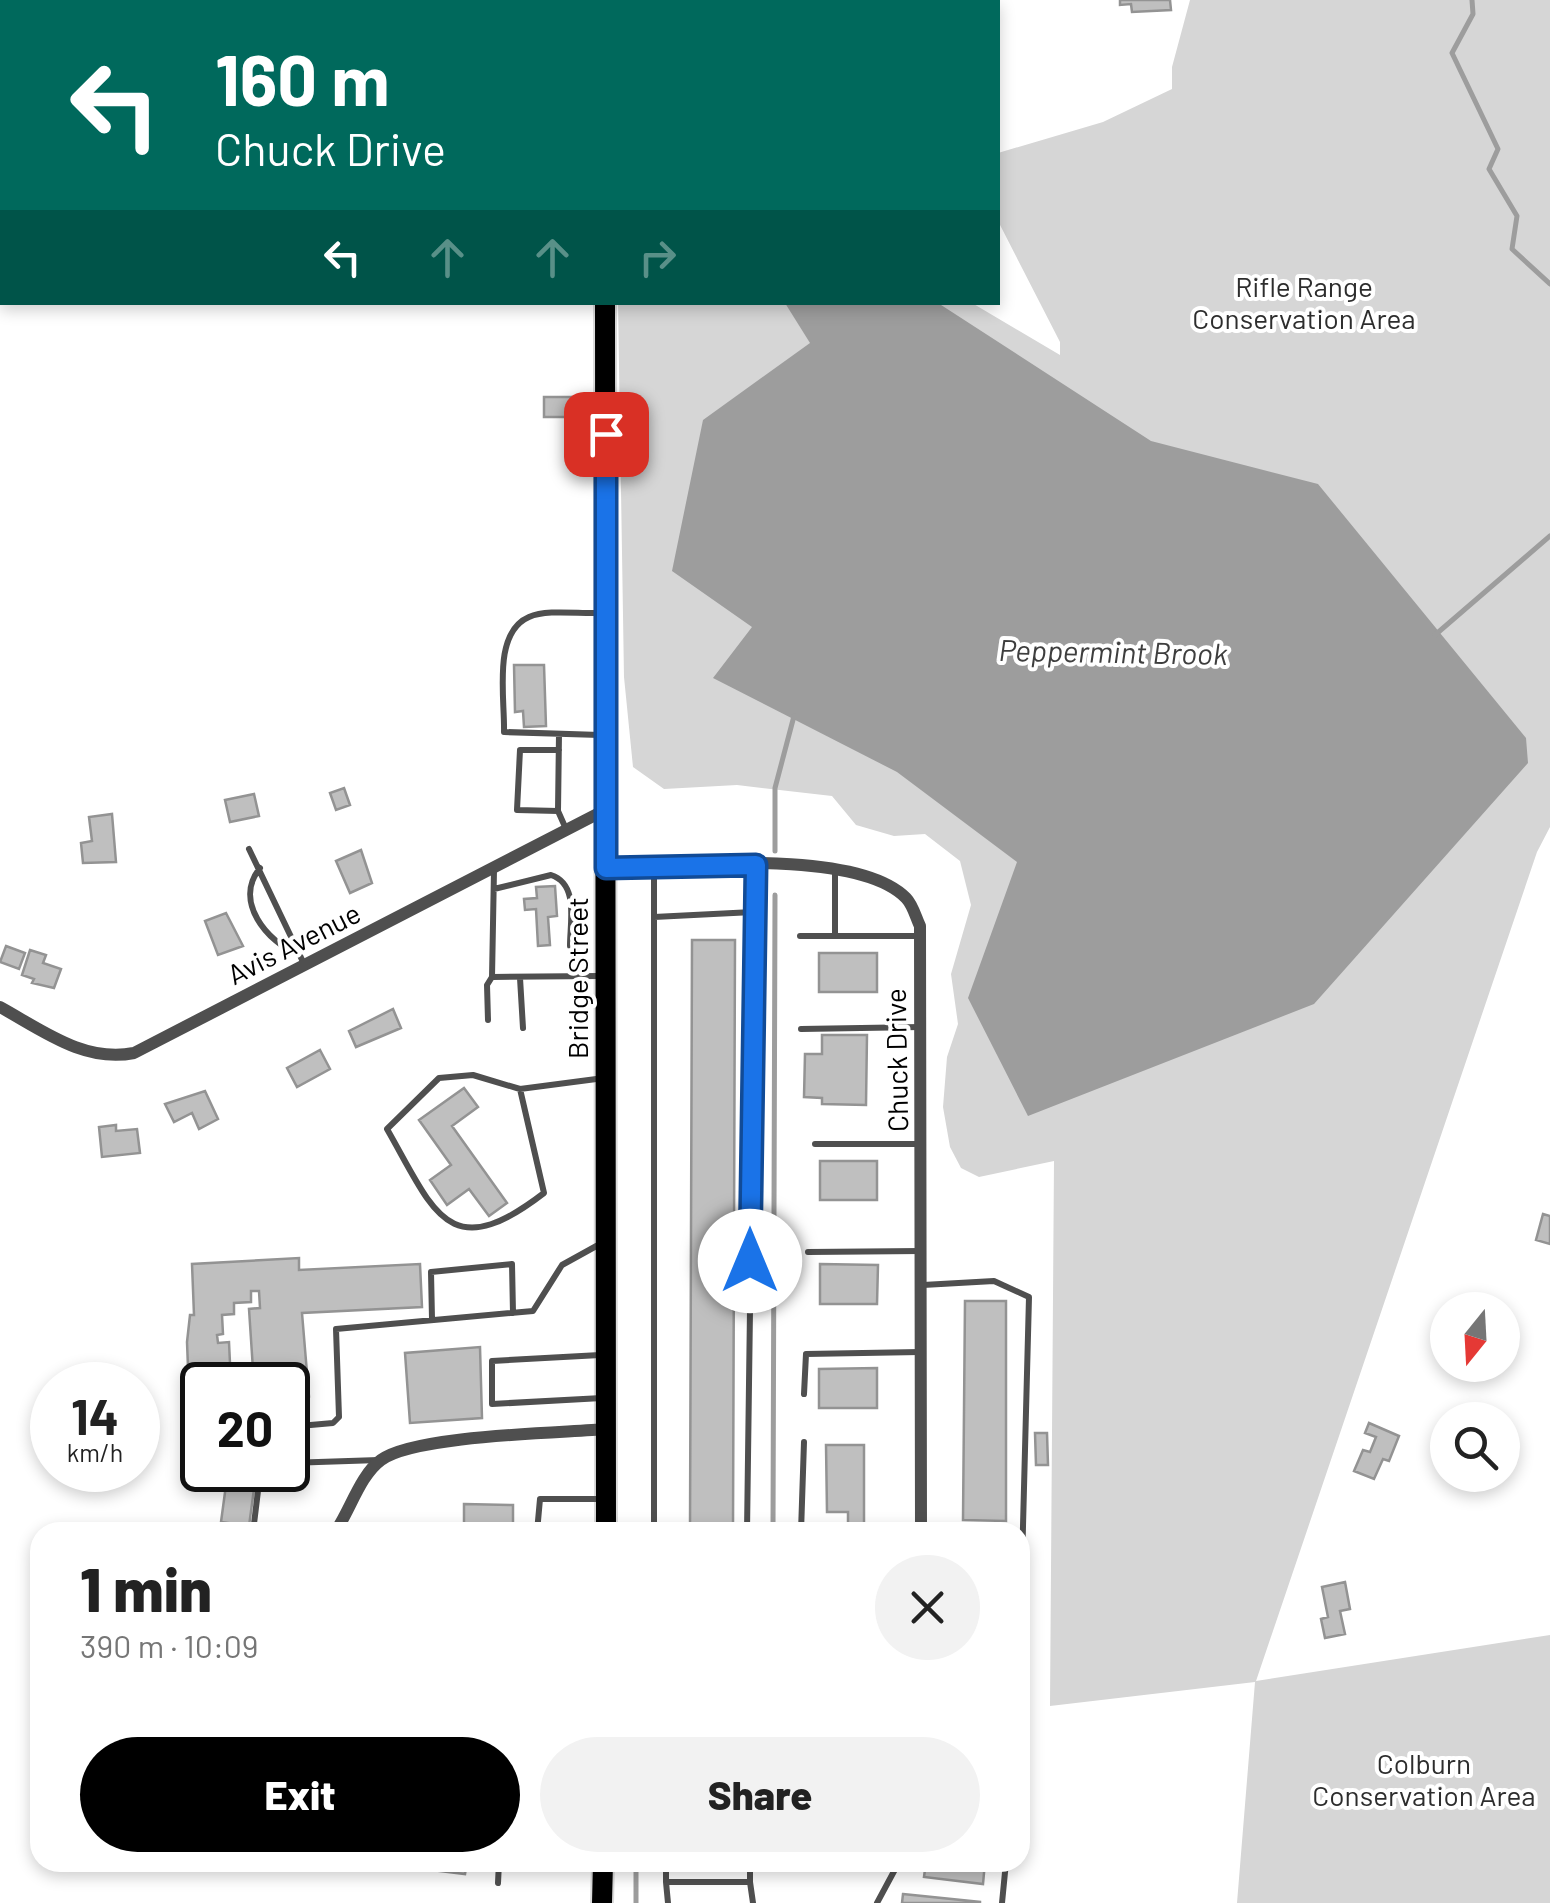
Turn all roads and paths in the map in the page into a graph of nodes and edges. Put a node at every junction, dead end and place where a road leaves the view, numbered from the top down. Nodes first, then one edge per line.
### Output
1 (605, 305) edge
2 (606, 613) junction
3 (559, 734) junction
4 (606, 735) junction
5 (559, 750) junction
6 (606, 810) junction
7 (558, 811) junction
8 (567, 830) junction
9 (250, 849) dead end
10 (756, 865) junction
11 (654, 866) junction
12 (260, 868) junction
13 (606, 868) junction
14 (835, 868) junction
15 (494, 870) junction
16 (494, 889) junction
17 (753, 912) junction
18 (654, 917) junction
19 (800, 936) dead end
20 (835, 936) junction
21 (920, 936) junction
22 (570, 946) dead end
23 (303, 961) junction
24 (606, 976) junction
25 (492, 978) junction
26 (520, 978) junction
27 (0, 1007) edge
28 (488, 1020) dead end
29 (922, 1027) junction
30 (523, 1028) dead end
31 (801, 1029) dead end
32 (606, 1077) junction
33 (520, 1088) junction
34 (815, 1144) dead end
35 (923, 1144) junction
36 (606, 1241) junction
37 (922, 1251) junction
38 (808, 1252) dead end
39 (922, 1285) junction
40 (513, 1313) junction
41 (432, 1319) junction
42 (921, 1352) junction
43 (606, 1355) junction
44 (804, 1394) dead end
45 (606, 1398) junction
46 (310, 1425) edge
47 (606, 1429) junction
48 (804, 1442) dead end
49 (380, 1460) junction
50 (310, 1462) edge
51 (258, 1492) edge
52 (606, 1499) junction
53 (253, 1522) edge
54 (342, 1522) edge
55 (538, 1522) edge
56 (606, 1522) edge
57 (654, 1522) edge
58 (748, 1522) edge
59 (801, 1522) edge
60 (921, 1522) edge
61 (1023, 1522) edge
62 (499, 1872) edge
63 (603, 1872) edge
64 (666, 1872) edge
65 (750, 1872) edge
66 (894, 1872) edge
67 (1005, 1872) edge
68 (666, 1882) junction
69 (750, 1882) junction
70 (498, 1883) dead end
71 (602, 1903) edge
72 (668, 1903) edge
73 (753, 1903) edge
74 (877, 1903) edge
75 (1002, 1903) edge

1 - 2 main road, Bridge Street
2 - 3 lane
2 - 4 main road, Bridge Street
3 - 4 lane
3 - 5 lane
4 - 6 main road, Bridge Street
5 - 7 lane
5 - 7 lane
6 - 8 street, Avis Avenue
6 - 13 main road, Bridge Street
7 - 8 lane
8 - 15 street, Avis Avenue
9 - 12 lane
10 - 11 street, Chuck Drive
10 - 14 street, Chuck Drive
10 - 17 lane
11 - 13 street, Chuck Drive
11 - 18 lane
12 - 23 lane
12 - 23 lane
13 - 24 main road, Bridge Street
14 - 20 lane
14 - 21 street, Chuck Drive
15 - 16 lane
15 - 23 street, Avis Avenue
16 - 22 lane
16 - 25 lane
17 - 18 lane
17 - 58 lane
18 - 57 lane
19 - 20 lane
20 - 21 lane
21 - 29 street, Chuck Drive
23 - 27 street, Avis Avenue
24 - 26 lane
24 - 32 main road, Bridge Street
25 - 26 lane
25 - 28 lane
26 - 30 lane
29 - 31 lane
29 - 35 street, Chuck Drive
32 - 33 lane
32 - 36 main road, Bridge Street
33 - 33 lane
34 - 35 lane
35 - 37 street, Chuck Drive
36 - 40 lane
36 - 43 main road, Bridge Street
37 - 38 lane
37 - 39 street, Chuck Drive
39 - 42 street, Chuck Drive
39 - 61 lane
40 - 41 lane
40 - 41 lane
41 - 46 lane
42 - 44 lane
42 - 60 street, Chuck Drive
43 - 45 main road, Bridge Street
43 - 45 lane
45 - 47 main road, Bridge Street
47 - 49 street
47 - 52 main road, Bridge Street
48 - 59 lane
49 - 50 lane
49 - 54 street
51 - 53 lane
52 - 55 lane
52 - 56 main road, Bridge Street
62 - 70 lane
63 - 71 main road
64 - 68 lane
65 - 69 lane
66 - 74 lane
67 - 75 lane
68 - 69 lane
68 - 72 lane
69 - 73 lane

